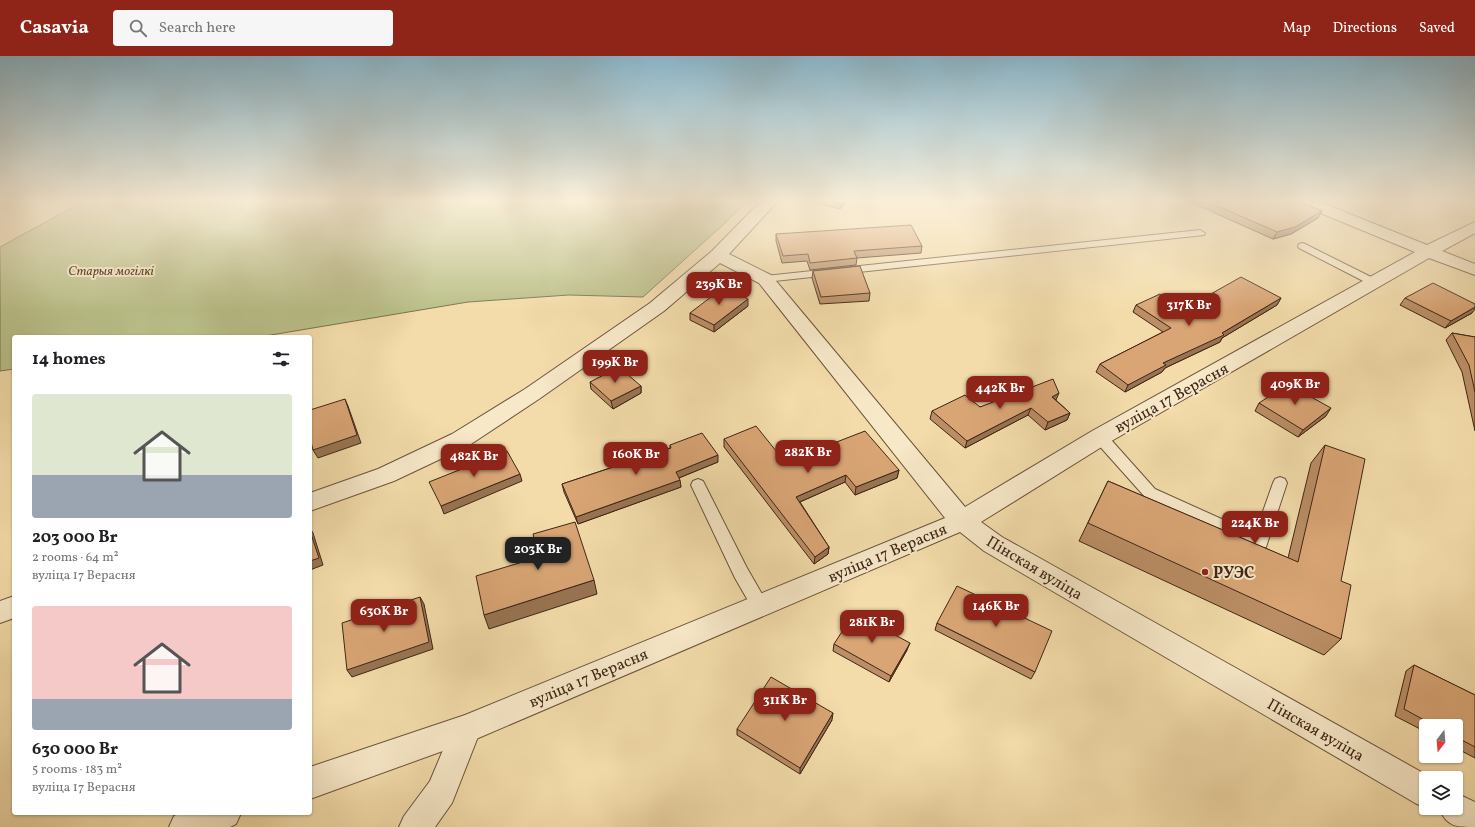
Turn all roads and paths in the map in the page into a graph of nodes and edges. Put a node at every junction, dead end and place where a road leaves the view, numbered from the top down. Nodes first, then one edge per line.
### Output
1 (734, 238) edge
2 (1153, 238) edge
3 (1399, 238) edge
4 (1454, 238) edge
5 (1303, 246) dead end
6 (1430, 250) junction
7 (718, 255) junction
8 (1475, 270) edge
9 (765, 279) junction
10 (1375, 283) junction
11 (1100, 437) junction
12 (1280, 483) dead end
13 (698, 485) dead end
14 (312, 501) edge
15 (962, 521) junction
16 (760, 606) junction
17 (12, 608) edge
18 (0, 612) edge
19 (466, 729) junction
20 (312, 782) edge
21 (1419, 788) edge
22 (1463, 813) edge
23 (219, 815) edge
24 (1475, 820) edge
25 (185, 827) edge
26 (415, 827) edge

1 - 7 street
2 - 9 lane
3 - 6 street
4 - 6 street, вуліца 17 Верасня
5 - 10 lane
6 - 8 street
6 - 10 street, вуліца 17 Верасня
7 - 9 street, Пінская вуліца
7 - 14 street
9 - 15 street, Пінская вуліца
10 - 11 street, вуліца 17 Верасня
11 - 12 lane
11 - 15 street, вуліца 17 Верасня
13 - 16 lane
15 - 16 street, вуліца 17 Верасня
15 - 21 street, Пінская вуліца
16 - 19 street, вуліца 17 Верасня
17 - 18 street
19 - 20 street, вуліца 17 Верасня
19 - 26 street
22 - 24 street
23 - 25 street

